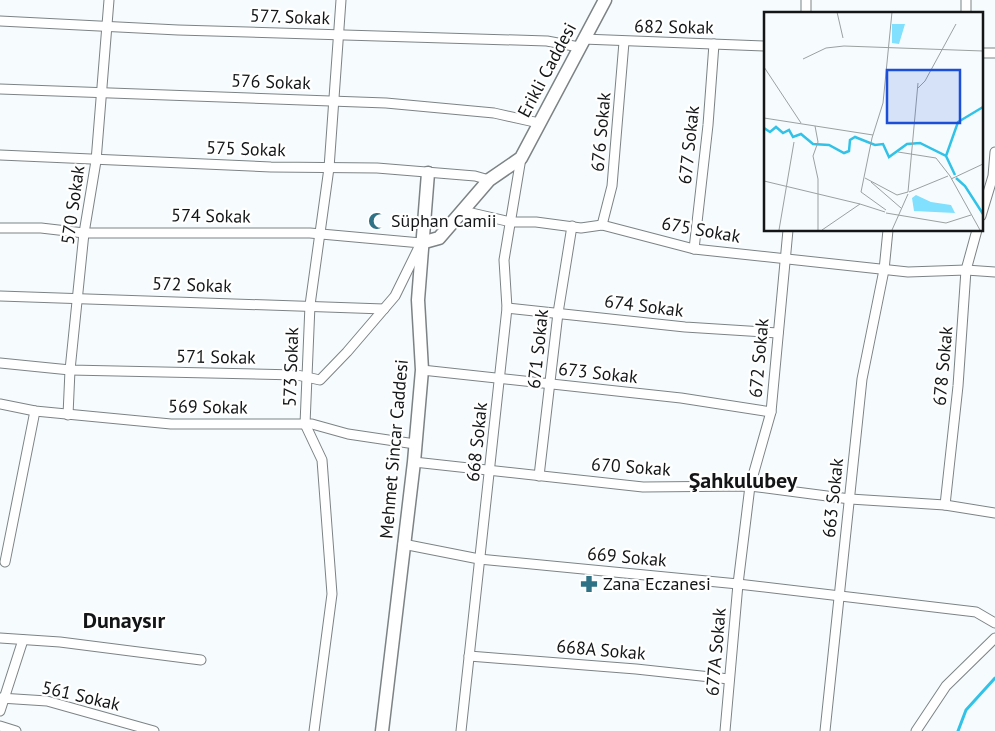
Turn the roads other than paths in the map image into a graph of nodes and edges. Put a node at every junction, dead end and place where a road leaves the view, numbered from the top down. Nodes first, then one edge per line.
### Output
1 (109, 0) edge
2 (341, 0) edge
3 (605, 0) edge
4 (0, 21) edge
5 (108, 26) junction
6 (337, 35) junction
7 (624, 42) junction
8 (581, 43) junction
9 (714, 44) junction
10 (764, 46) edge
11 (982, 53) edge
12 (995, 53) edge
13 (0, 89) edge
14 (100, 94) junction
15 (335, 100) junction
16 (539, 123) junction
17 (995, 152) edge
18 (0, 155) edge
19 (521, 158) junction
20 (96, 161) junction
21 (329, 168) junction
22 (428, 173) junction
23 (489, 180) junction
24 (463, 211) junction
25 (982, 213) edge
26 (511, 222) junction
27 (602, 225) junction
28 (572, 226) junction
29 (0, 228) edge
30 (788, 231) edge
31 (888, 231) edge
32 (977, 231) edge
33 (84, 233) junction
34 (319, 234) junction
35 (421, 243) junction
36 (694, 249) junction
37 (786, 259) junction
38 (884, 270) junction
39 (966, 270) junction
40 (995, 272) edge
41 (0, 296) edge
42 (78, 298) junction
43 (310, 305) junction
44 (507, 308) junction
45 (384, 309) junction
46 (558, 313) junction
47 (778, 333) junction
48 (0, 363) edge
49 (70, 370) junction
50 (422, 370) junction
51 (307, 377) junction
52 (499, 380) junction
53 (551, 385) junction
54 (0, 404) edge
55 (35, 412) junction
56 (771, 412) junction
57 (68, 415) junction
58 (305, 424) junction
59 (415, 444) junction
60 (414, 462) junction
61 (491, 470) junction
62 (538, 476) junction
63 (750, 486) junction
64 (850, 499) junction
65 (945, 505) junction
66 (995, 513) edge
67 (404, 544) junction
68 (479, 559) junction
69 (5, 562) dead end
70 (738, 584) junction
71 (838, 596) junction
72 (995, 623) edge
73 (0, 638) edge
74 (995, 638) edge
75 (23, 640) junction
76 (469, 656) junction
77 (201, 660) dead end
78 (729, 679) junction
79 (3, 698) edge
80 (0, 711) edge
81 (0, 726) edge
82 (16, 731) edge
83 (154, 731) edge
84 (314, 731) edge
85 (382, 731) edge
86 (461, 731) edge
87 (725, 731) edge
88 (826, 731) edge
89 (916, 731) edge

1 - 5 street, 570 Sokak
2 - 6 street, 573 Sokak
3 - 8 street, Erikli Caddesi
4 - 5 street, 577. Sokak
5 - 6 street, 577. Sokak
5 - 14 street, 570 Sokak
6 - 8 street, 577. Sokak
6 - 15 street, 573 Sokak
7 - 8 street, 682 Sokak
7 - 9 street, 682 Sokak
7 - 27 street, 676 Sokak
8 - 16 street, Erikli Caddesi
9 - 10 street, 682 Sokak
9 - 36 street, 677 Sokak
11 - 12 street
13 - 14 street, 576 Sokak
14 - 15 street, 576 Sokak
14 - 20 street, 570 Sokak
15 - 16 street, 576 Sokak
15 - 21 street, 573 Sokak
16 - 19 street, Erikli Caddesi
17 - 25 street
18 - 20 street, 575 Sokak
19 - 23 street
19 - 26 street, 668 Sokak
20 - 21 street, 575 Sokak
20 - 33 street, 570 Sokak
21 - 22 street, 575 Sokak
21 - 34 street, 573 Sokak
22 - 23 street, 575 Sokak
22 - 35 street, Mehmet Sincar Caddesi
23 - 24 street
24 - 26 street, 675 Sokak
24 - 35 street
26 - 28 street, 675 Sokak
26 - 44 street, 668 Sokak
27 - 28 street, 675 Sokak
27 - 36 street, 675 Sokak
28 - 46 street, 671 Sokak
29 - 33 street, 574 Sokak
30 - 37 street, 672 Sokak
31 - 38 street, 663 Sokak
32 - 39 street, 678 Sokak
33 - 34 street, 574 Sokak
33 - 42 street, 570 Sokak
34 - 35 street, 574 Sokak
34 - 43 street, 573 Sokak
35 - 45 street, 571 Sokak
35 - 50 street, Mehmet Sincar Caddesi
36 - 37 street, 675 Sokak
37 - 38 street, 675 Sokak
37 - 47 street, 672 Sokak
38 - 39 street, 675 Sokak
38 - 64 street, 663 Sokak
39 - 40 street, 675 Sokak
39 - 65 street, 678 Sokak
41 - 42 street, 572 Sokak
42 - 43 street, 572 Sokak
42 - 49 street, 570 Sokak
43 - 45 street, 572 Sokak
43 - 51 street, 573 Sokak
44 - 46 street, 674 Sokak
44 - 52 street, 668 Sokak
45 - 51 street, 571 Sokak
46 - 47 street, 674 Sokak
46 - 53 street, 671 Sokak
47 - 56 street, 672 Sokak
48 - 49 street, 571 Sokak
49 - 51 street, 571 Sokak
49 - 57 street, 570 Sokak
50 - 52 street, 673 Sokak
50 - 59 street, Mehmet Sincar Caddesi
51 - 58 street, 573 Sokak
52 - 53 street, 673 Sokak
52 - 61 street, 668 Sokak
53 - 56 street, 673 Sokak
53 - 62 street, 671 Sokak
54 - 55 street, 569 Sokak
55 - 57 street, 569 Sokak
55 - 69 street
56 - 63 street, 672 Sokak
57 - 58 street, 569 Sokak
58 - 59 street, 569 Sokak
58 - 84 street, 573 Sokak
59 - 60 street, Mehmet Sincar Caddesi
60 - 61 street, 670 Sokak
60 - 67 street, Mehmet Sincar Caddesi
61 - 62 street, 670 Sokak
61 - 68 street, 668 Sokak
62 - 63 street, 670 Sokak
63 - 64 street, 670 Sokak
63 - 70 street, 677A Sokak
64 - 65 street, 670 Sokak
64 - 71 street, 663 Sokak
65 - 66 street, 670 Sokak
67 - 68 street, 669 Sokak
67 - 85 street, Mehmet Sincar Caddesi
68 - 70 street, 669 Sokak
68 - 76 street, 668 Sokak
70 - 71 street, 669 Sokak
70 - 78 street, 677A Sokak
71 - 72 street, 669 Sokak
71 - 88 street, 663 Sokak
73 - 75 street
74 - 89 street
75 - 77 street
75 - 79 street
76 - 78 street, 668A Sokak
76 - 86 street, 668 Sokak
78 - 87 street, 677A Sokak
79 - 80 street
79 - 83 street, 561 Sokak
81 - 82 street

